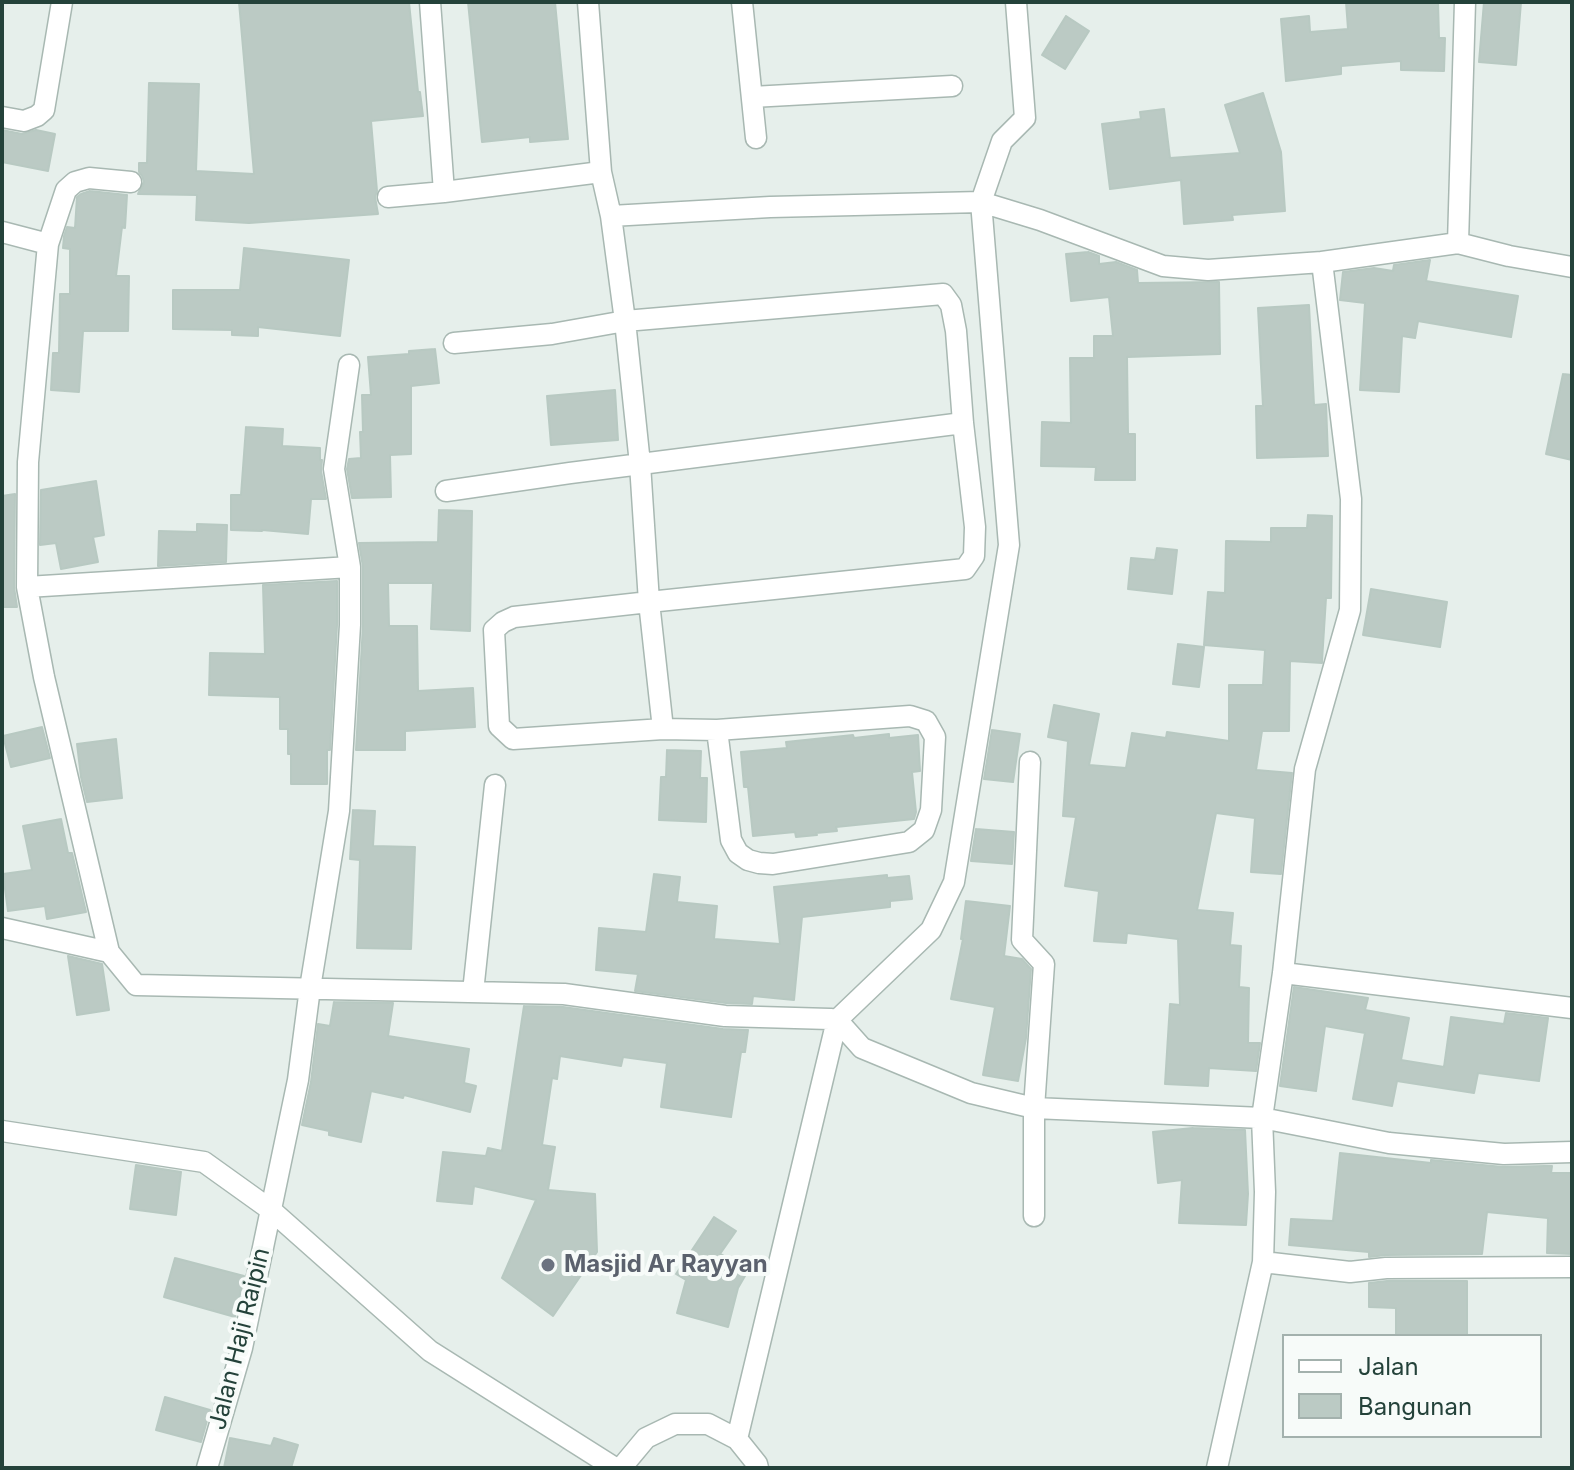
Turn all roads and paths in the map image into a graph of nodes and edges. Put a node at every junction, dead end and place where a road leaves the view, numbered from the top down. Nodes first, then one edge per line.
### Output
1 (62, 2) edge
2 (430, 2) edge
3 (588, 2) edge
4 (742, 2) edge
5 (1016, 2) edge
6 (1465, 2) edge
7 (952, 86) dead end
8 (752, 97) junction
9 (2, 117) edge
10 (756, 138) dead end
11 (601, 172) junction
12 (131, 182) dead end
13 (444, 192) junction
14 (388, 197) dead end
15 (981, 202) junction
16 (611, 216) junction
17 (2, 232) edge
18 (1458, 243) junction
19 (48, 244) junction
20 (1322, 262) junction
21 (1572, 267) edge
22 (625, 321) junction
23 (454, 343) dead end
24 (349, 365) dead end
25 (963, 423) junction
26 (640, 464) junction
27 (446, 491) dead end
28 (350, 567) junction
29 (27, 587) junction
30 (649, 602) junction
31 (663, 729) junction
32 (717, 730) junction
33 (1030, 762) dead end
34 (495, 785) dead end
35 (2, 928) edge
36 (109, 952) junction
37 (1283, 973) junction
38 (310, 988) junction
39 (473, 992) junction
40 (1572, 1008) edge
41 (837, 1020) junction
42 (1034, 1108) junction
43 (1262, 1118) junction
44 (2, 1131) edge
45 (1572, 1152) edge
46 (271, 1210) junction
47 (1034, 1216) dead end
48 (1263, 1262) junction
49 (1572, 1267) edge
50 (737, 1439) junction
51 (207, 1468) edge
52 (618, 1468) edge
53 (758, 1468) edge
54 (1217, 1468) edge

1 - 9 street
2 - 13 street
3 - 11 street
4 - 8 street
5 - 15 street
6 - 18 street
7 - 8 street
8 - 10 street
11 - 13 street
11 - 16 street
12 - 19 street
13 - 14 street
15 - 16 street
15 - 20 street
15 - 41 street
16 - 22 street
17 - 19 street
18 - 20 street
18 - 21 street
19 - 29 street
20 - 37 street
22 - 23 street
22 - 25 street
22 - 26 street
24 - 28 street, Jalan Haji Raipin
25 - 26 street
25 - 30 street
26 - 27 street
26 - 30 street
28 - 29 street
28 - 38 street, Jalan Haji Raipin
29 - 36 street
30 - 31 street
30 - 31 street
31 - 32 street
32 - 32 street
33 - 42 street
34 - 39 street
35 - 36 street
36 - 38 street
37 - 40 street
37 - 43 street
38 - 39 street
38 - 46 street, Jalan Haji Raipin
39 - 41 street
41 - 42 street
41 - 50 street
42 - 43 street
42 - 47 street
43 - 45 street
43 - 48 street
44 - 46 street
46 - 51 street, Jalan Haji Raipin
46 - 52 street
48 - 49 street
48 - 54 street
50 - 52 street
50 - 53 street

